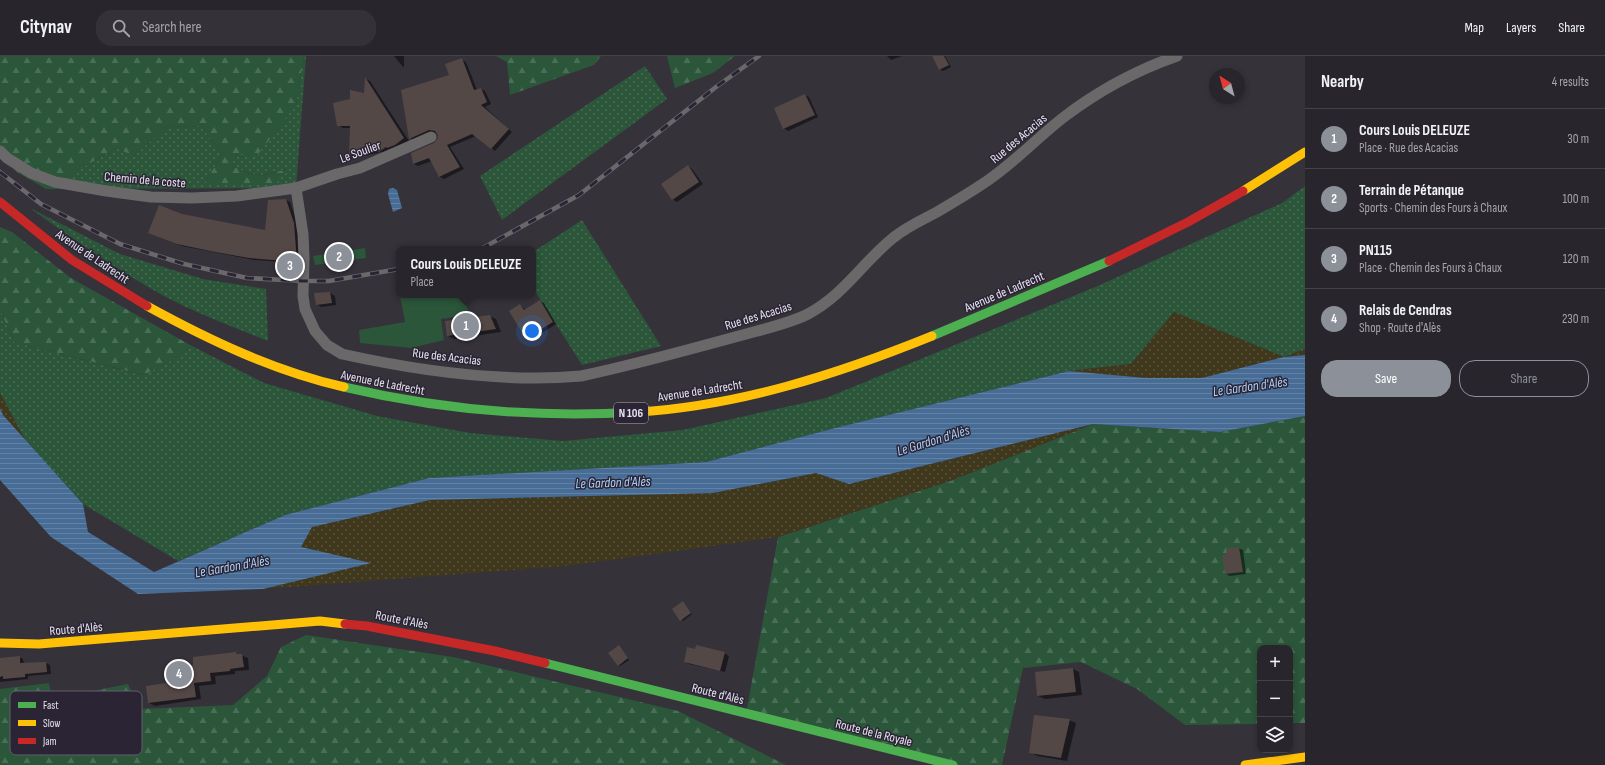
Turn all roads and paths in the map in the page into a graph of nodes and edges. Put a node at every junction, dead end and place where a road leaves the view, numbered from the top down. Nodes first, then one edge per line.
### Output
1 (1177, 56) edge
2 (431, 137) dead end
3 (1305, 146) edge
4 (0, 151) edge
5 (1305, 152) edge
6 (1267, 176) junction
7 (296, 188) junction
8 (0, 202) edge
9 (0, 643) edge
10 (789, 724) joint
11 (1305, 757) edge
12 (953, 765) edge
13 (1245, 765) edge

1 - 7 street, Rue des Acacias
2 - 7 street, Le Soulier
3 - 6 main road, Avenue de Ladrecht / N 106
4 - 7 street, Chemin de la coste
5 - 6 main road, Avenue de Ladrecht / N 106
6 - 8 main road, Avenue de Ladrecht / N 106
9 - 10 main road, Route d'Alès
10 - 12 main road, Route de la Royale
11 - 13 main road

